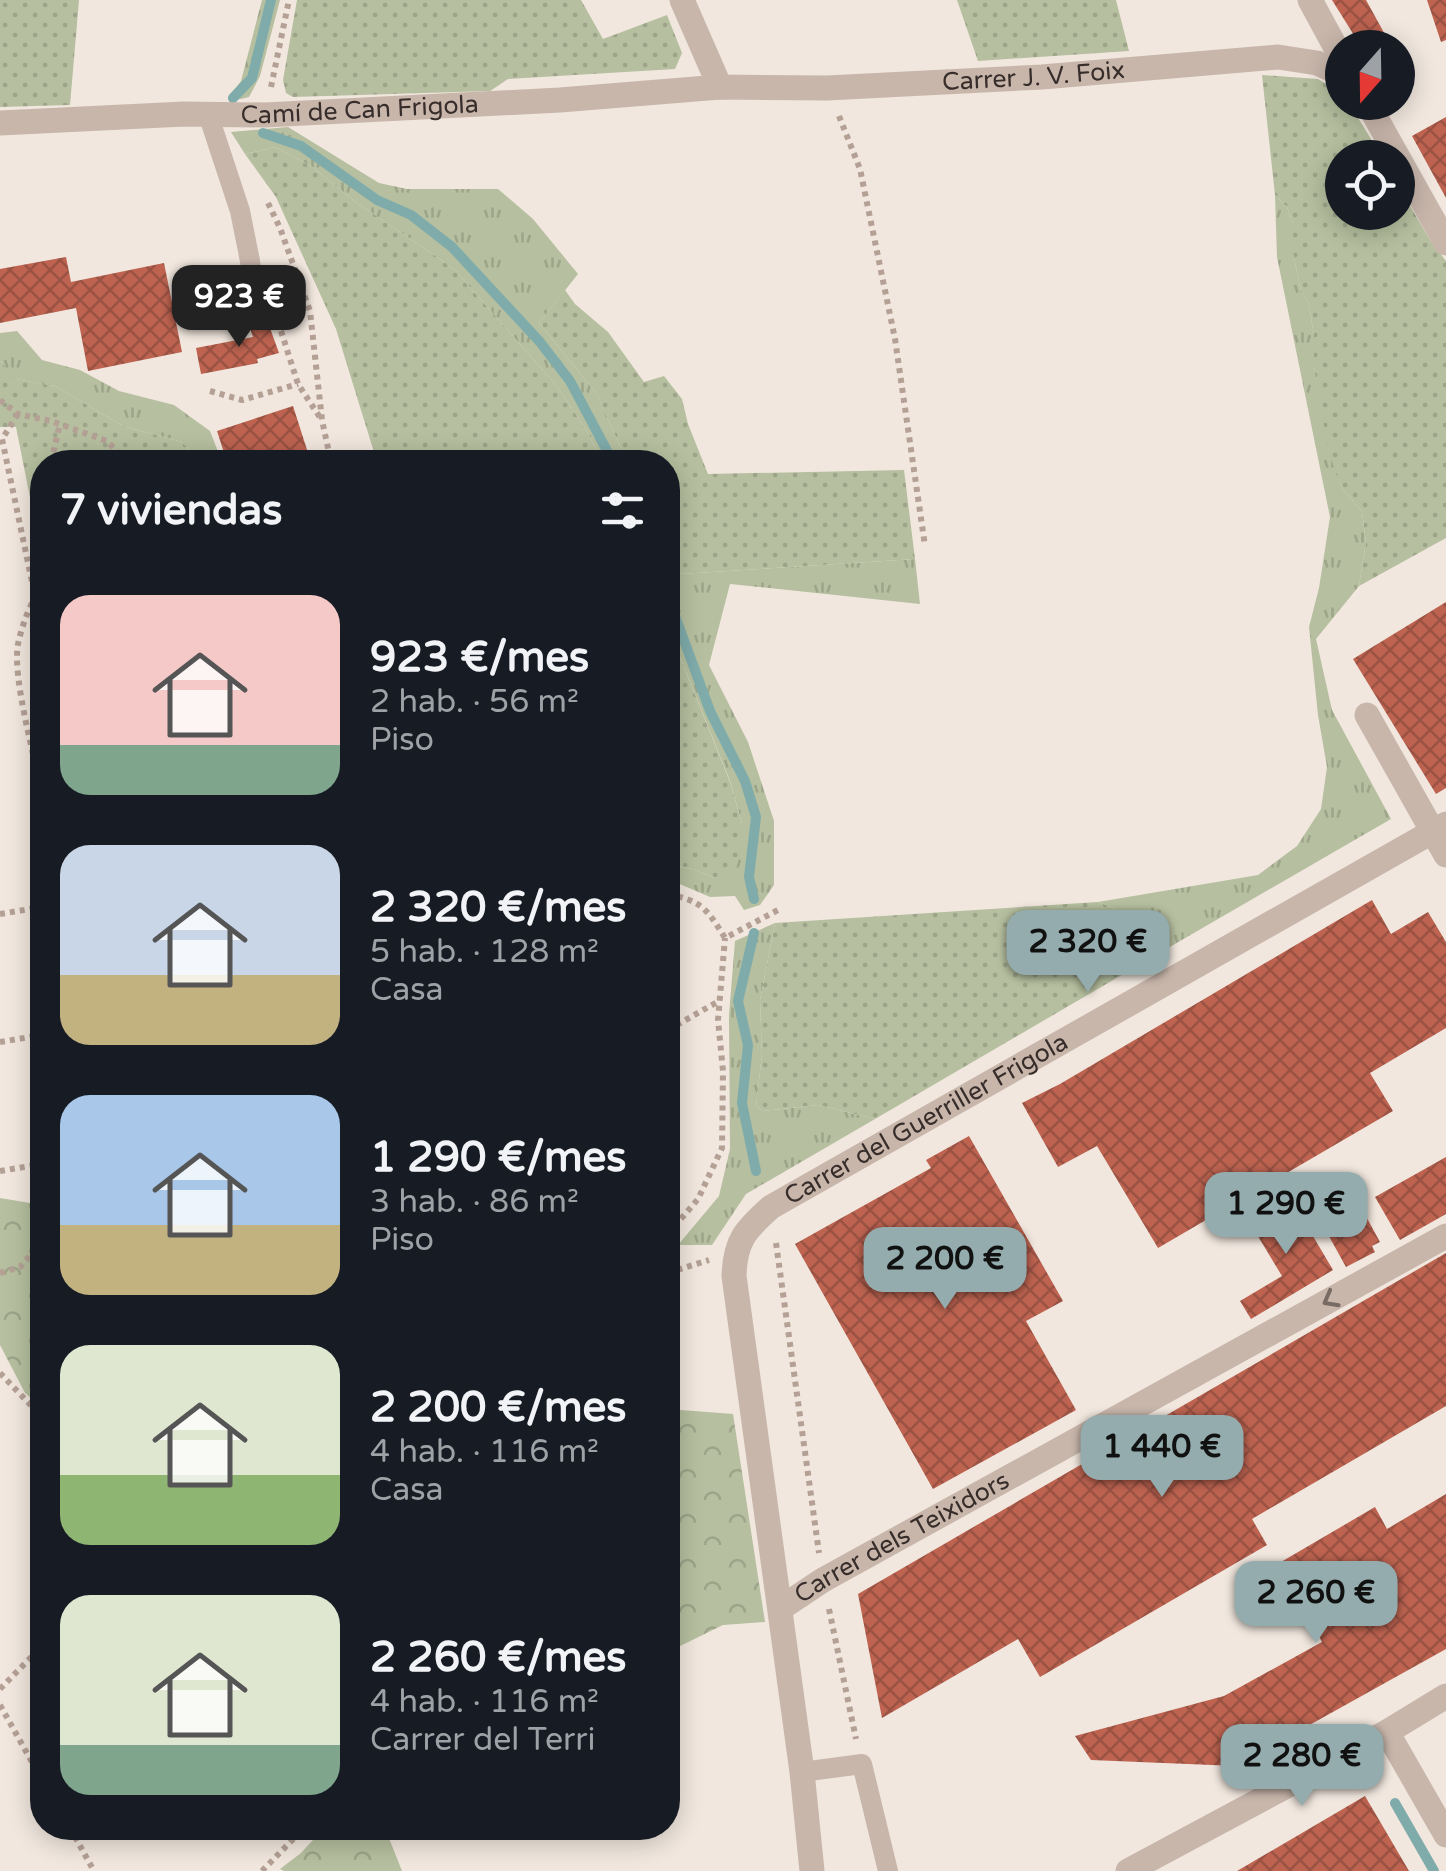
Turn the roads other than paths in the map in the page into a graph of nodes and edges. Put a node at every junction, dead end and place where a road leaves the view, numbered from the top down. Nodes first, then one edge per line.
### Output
1 (682, 0) edge
2 (1310, 0) edge
3 (1327, 30) edge
4 (1325, 66) edge
5 (720, 87) junction
6 (208, 114) junction
7 (1377, 120) edge
8 (0, 123) edge
9 (1446, 243) edge
10 (257, 320) dead end
11 (1367, 714) dead end
12 (1439, 827) edge
13 (1446, 855) edge
14 (1446, 1236) edge
15 (780, 1608) junction
16 (1446, 1696) edge
17 (1386, 1732) junction
18 (802, 1772) junction
19 (1446, 1835) edge
20 (812, 1871) edge
21 (888, 1871) edge
22 (1128, 1871) edge

1 - 5 street
2 - 3 street
4 - 5 street, Carrer J. V. Foix
5 - 6 street, Camí de Can Frigola
6 - 8 street, Camí de Can Frigola
6 - 10 lane
7 - 9 street
11 - 12 street
12 - 13 street
12 - 15 street, Carrer del Guerriller Frigola
14 -> 15 street, Carrer dels Teixidors
15 - 18 street
16 - 17 street
17 - 19 street
17 - 22 street
18 - 20 street
18 - 21 lane

